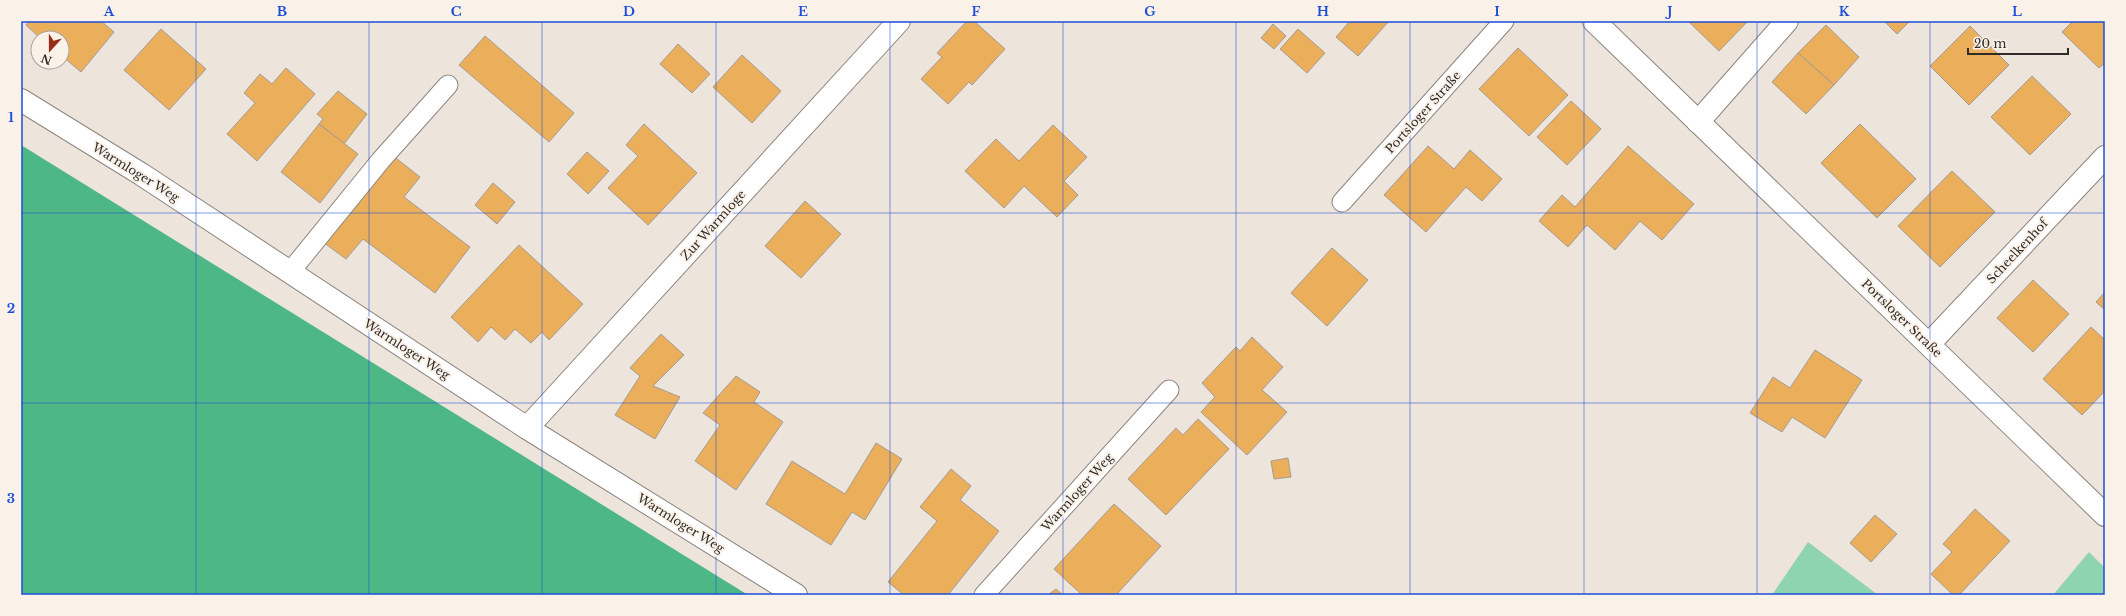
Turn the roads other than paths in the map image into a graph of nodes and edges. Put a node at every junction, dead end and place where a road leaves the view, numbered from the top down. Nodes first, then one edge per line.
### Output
1 (899, 21) edge
2 (1504, 21) edge
3 (1594, 21) edge
4 (1787, 21) edge
5 (448, 85) dead end
6 (21, 100) edge
7 (1698, 122) junction
8 (2105, 157) edge
9 (1342, 202) dead end
10 (290, 272) junction
11 (1929, 344) junction
12 (1170, 390) dead end
13 (527, 428) junction
14 (2105, 514) edge
15 (796, 595) edge
16 (984, 595) edge

1 - 13 street, Zur Warmloge
2 - 9 lane, Portsloger Straße
3 - 7 street, Portsloger Straße
4 - 7 street
5 - 10 lane
6 - 10 street, Warmloger Weg
7 - 11 street, Portsloger Straße
8 - 11 street, Scheelkenhof
10 - 13 street, Warmloger Weg
11 - 14 street, Portsloger Straße
12 - 16 lane, Warmloger Weg
13 - 15 street, Warmloger Weg

